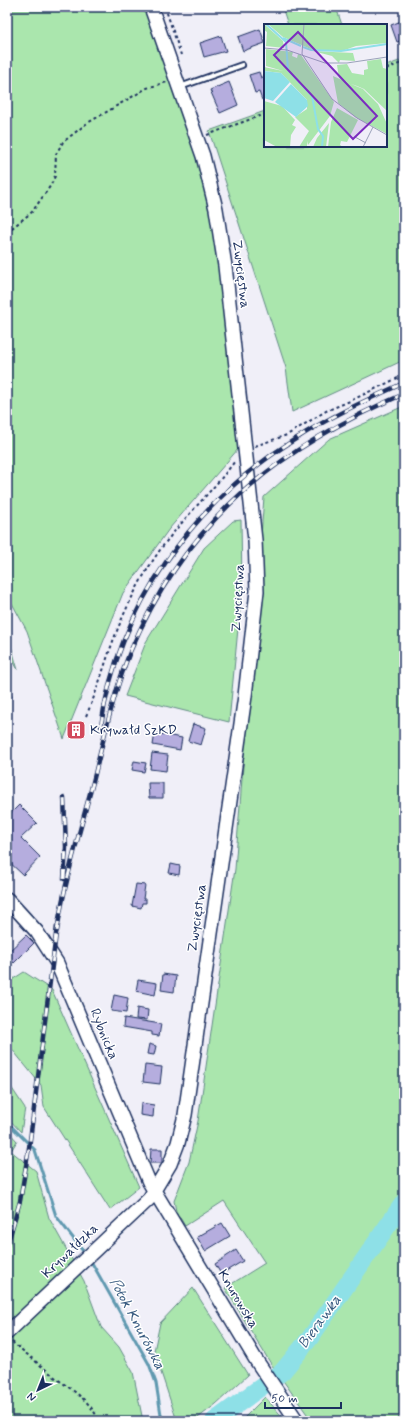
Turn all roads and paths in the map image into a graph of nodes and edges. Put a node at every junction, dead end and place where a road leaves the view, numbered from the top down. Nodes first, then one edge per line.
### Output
1 (151, 7) edge
2 (404, 62) edge
3 (242, 65) dead end
4 (387, 69) edge
5 (177, 84) junction
6 (264, 114) edge
7 (197, 139) junction
8 (7, 232) edge
9 (404, 375) edge
10 (245, 449) junction
11 (86, 716) dead end
12 (7, 899) edge
13 (154, 1192) junction
14 (7, 1334) edge
15 (7, 1338) edge
16 (99, 1421) edge
17 (297, 1421) edge

1 - 5 main road, Zwycięstwa
2 - 4 path
3 - 5 lane
5 - 7 main road, Zwycięstwa
5 - 8 path
6 - 7 path
7 - 10 main road, Zwycięstwa
9 - 10 path
10 - 11 path
10 - 13 main road, Zwycięstwa
12 - 13 main road, Rybnicka
13 - 14 main road, Krywałdzka
13 - 17 main road, Knurowska
15 - 16 path

